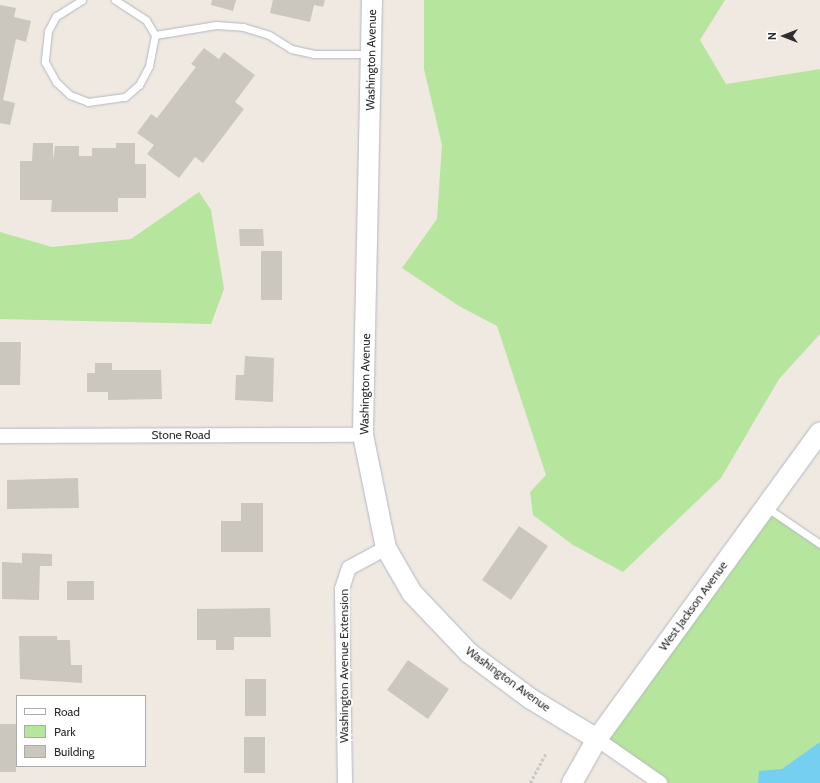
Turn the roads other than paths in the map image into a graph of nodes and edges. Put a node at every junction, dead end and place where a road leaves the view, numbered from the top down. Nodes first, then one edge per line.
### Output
1 (82, 0) edge
2 (115, 0) edge
3 (372, 0) edge
4 (155, 35) junction
5 (371, 54) junction
6 (820, 432) edge
7 (363, 435) junction
8 (0, 436) edge
9 (765, 507) junction
10 (820, 544) edge
11 (386, 548) junction
12 (598, 739) junction
13 (345, 783) edge
14 (572, 783) edge
15 (660, 783) edge

1 - 4 lane
2 - 4 lane
3 - 5 street, Washington Avenue
4 - 5 lane
5 - 7 street, Washington Avenue
6 - 9 street, West Jackson Avenue
7 - 8 street, Stone Road
7 - 11 street, Washington Avenue
9 - 10 lane
9 - 12 street, West Jackson Avenue
11 - 12 street, Washington Avenue
11 - 13 street, Washington Avenue Extension
12 - 14 street, West Jackson Avenue
12 - 15 street

